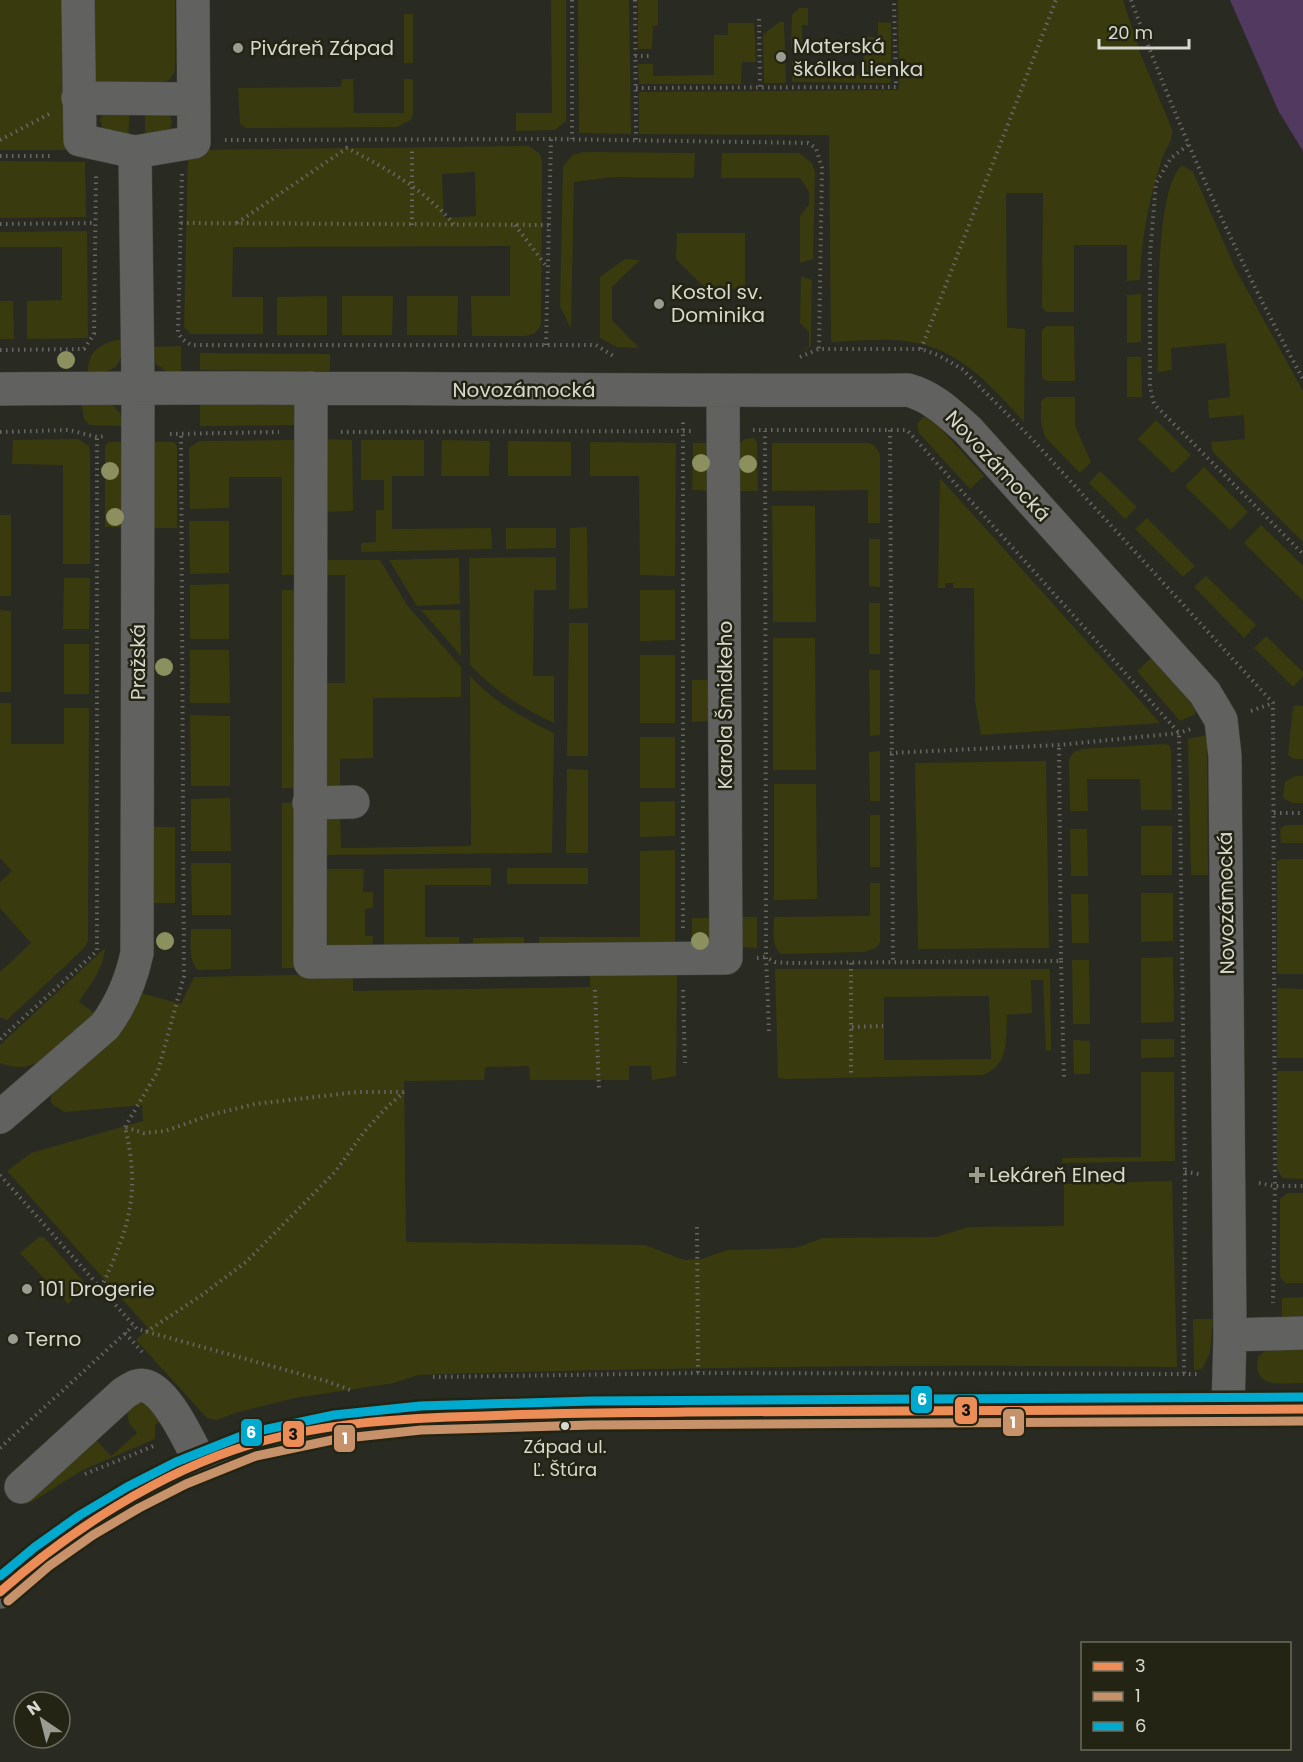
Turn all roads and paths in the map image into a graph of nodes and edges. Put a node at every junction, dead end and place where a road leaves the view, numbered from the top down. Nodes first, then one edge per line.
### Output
1 (78, 0) edge
2 (193, 0) edge
3 (572, 0) edge
4 (635, 0) edge
5 (894, 0) edge
6 (1056, 0) edge
7 (1131, 0) edge
8 (759, 19) dead end
9 (635, 56) junction
10 (653, 56) dead end
11 (760, 87) junction
12 (636, 88) junction
13 (78, 98) junction
14 (193, 99) junction
15 (551, 139) junction
16 (572, 139) junction
17 (636, 140) junction
18 (0, 141) edge
19 (189, 143) junction
20 (1188, 144) junction
21 (412, 147) dead end
22 (96, 149) junction
23 (135, 152) junction
24 (0, 156) edge
25 (412, 184) junction
26 (96, 223) junction
27 (181, 223) junction
28 (0, 224) edge
29 (236, 224) junction
30 (412, 225) junction
31 (454, 225) junction
32 (514, 225) junction
33 (549, 225) junction
34 (548, 267) junction
35 (546, 345) junction
36 (819, 349) junction
37 (921, 349) junction
38 (0, 350) edge
39 (625, 357) dead end
40 (790, 357) dead end
41 (1303, 379) edge
42 (138, 386) junction
43 (311, 388) junction
44 (0, 389) edge
45 (723, 391) junction
46 (683, 411) dead end
47 (702, 430) dead end
48 (748, 430) dead end
49 (765, 430) junction
50 (890, 430) junction
51 (683, 431) junction
52 (0, 432) edge
53 (311, 432) junction
54 (165, 434) dead end
55 (181, 434) junction
56 (1303, 554) edge
57 (1273, 704) junction
58 (1250, 711) dead end
59 (1179, 733) junction
60 (1059, 745) junction
61 (890, 753) junction
62 (353, 802) dead end
63 (309, 803) junction
64 (1273, 813) junction
65 (1303, 813) edge
66 (766, 957) junction
67 (674, 958) junction
68 (726, 958) junction
69 (594, 959) junction
70 (1061, 961) junction
71 (892, 962) junction
72 (851, 963) junction
73 (883, 1026) dead end
74 (852, 1027) junction
75 (0, 1028) edge
76 (769, 1031) dead end
77 (6, 1034) junction
78 (0, 1039) edge
79 (685, 1063) dead end
80 (851, 1076) dead end
81 (1064, 1079) dead end
82 (599, 1089) dead end
83 (5, 1103) edge
84 (124, 1126) junction
85 (0, 1175) edge
86 (1275, 1186) junction
87 (1303, 1186) edge
88 (697, 1227) dead end
89 (101, 1288) junction
90 (133, 1326) junction
91 (146, 1332) junction
92 (125, 1333) junction
93 (1288, 1334) edge
94 (1230, 1335) junction
95 (149, 1359) dead end
96 (698, 1373) junction
97 (1184, 1374) junction
98 (1228, 1374) junction
99 (433, 1377) dead end
100 (344, 1393) dead end
101 (1303, 1409) edge
102 (1228, 1410) junction
103 (160, 1439) dead end
104 (0, 1448) edge
105 (201, 1464) junction
106 (77, 1478) dead end
107 (21, 1487) dead end
108 (5, 1576) edge

1 - 13 street
2 - 14 street
3 - 16 path
4 - 9 path
5 - 11 path
6 - 37 path
7 - 20 path
8 - 11 path
9 - 10 path
9 - 12 path
11 - 12 path
12 - 17 path
13 - 14 street
13 - 18 path
13 - 22 street
14 - 19 street
15 - 16 path
15 - 19 path
15 - 33 path
16 - 17 path
17 - 36 path
19 - 23 street
19 - 27 path
20 - 41 path
20 - 56 path
21 - 25 path
22 - 23 street
22 - 24 path
22 - 26 path
23 - 42 street, Pražská
25 - 29 path
25 - 30 path
25 - 31 path
26 - 28 path
26 - 38 path
27 - 29 path
27 - 35 path
29 - 30 path
30 - 31 path
31 - 32 path
32 - 33 path
32 - 34 path
33 - 34 path
34 - 35 path
35 - 39 path
36 - 37 path
36 - 40 path
37 - 57 path
42 - 43 street, Novozámocká
42 - 44 street, Novozámocká
42 - 83 street, Pražská
43 - 45 street, Novozámocká
43 - 53 street
45 - 68 street, Karola Šmidkeho
45 - 94 street, Novozámocká
46 - 51 path
47 - 51 path
48 - 49 path
49 - 50 path
49 - 66 path
50 - 59 path
50 - 61 path
51 - 53 path
51 - 67 path
52 - 77 path
53 - 55 path
53 - 63 street
54 - 55 path
55 - 84 path
57 - 58 path
57 - 64 path
59 - 60 path
59 - 97 path
60 - 61 path
60 - 70 path
61 - 71 path
62 - 63 street
63 - 69 street
64 - 65 path
64 - 86 path
66 - 68 path
66 - 72 path
66 - 76 path
67 - 68 street
67 - 69 street
67 - 79 path
69 - 82 path
70 - 71 path
70 - 81 path
71 - 72 path
72 - 74 path
73 - 74 path
74 - 80 path
75 - 77 path
77 - 78 path
84 - 89 path
84 - 91 path
85 - 89 path
86 - 87 path
86 - 93 path
88 - 96 path
89 - 90 path
90 - 91 path
90 - 92 path
91 - 100 path
92 - 95 path
92 - 104 path
93 - 94 street
94 - 98 street, Novozámocká
96 - 97 path
96 - 99 path
97 - 98 path
98 - 102 street, Novozámocká
101 - 102 street
102 - 105 street
103 - 106 path
105 - 107 street
105 - 108 street

